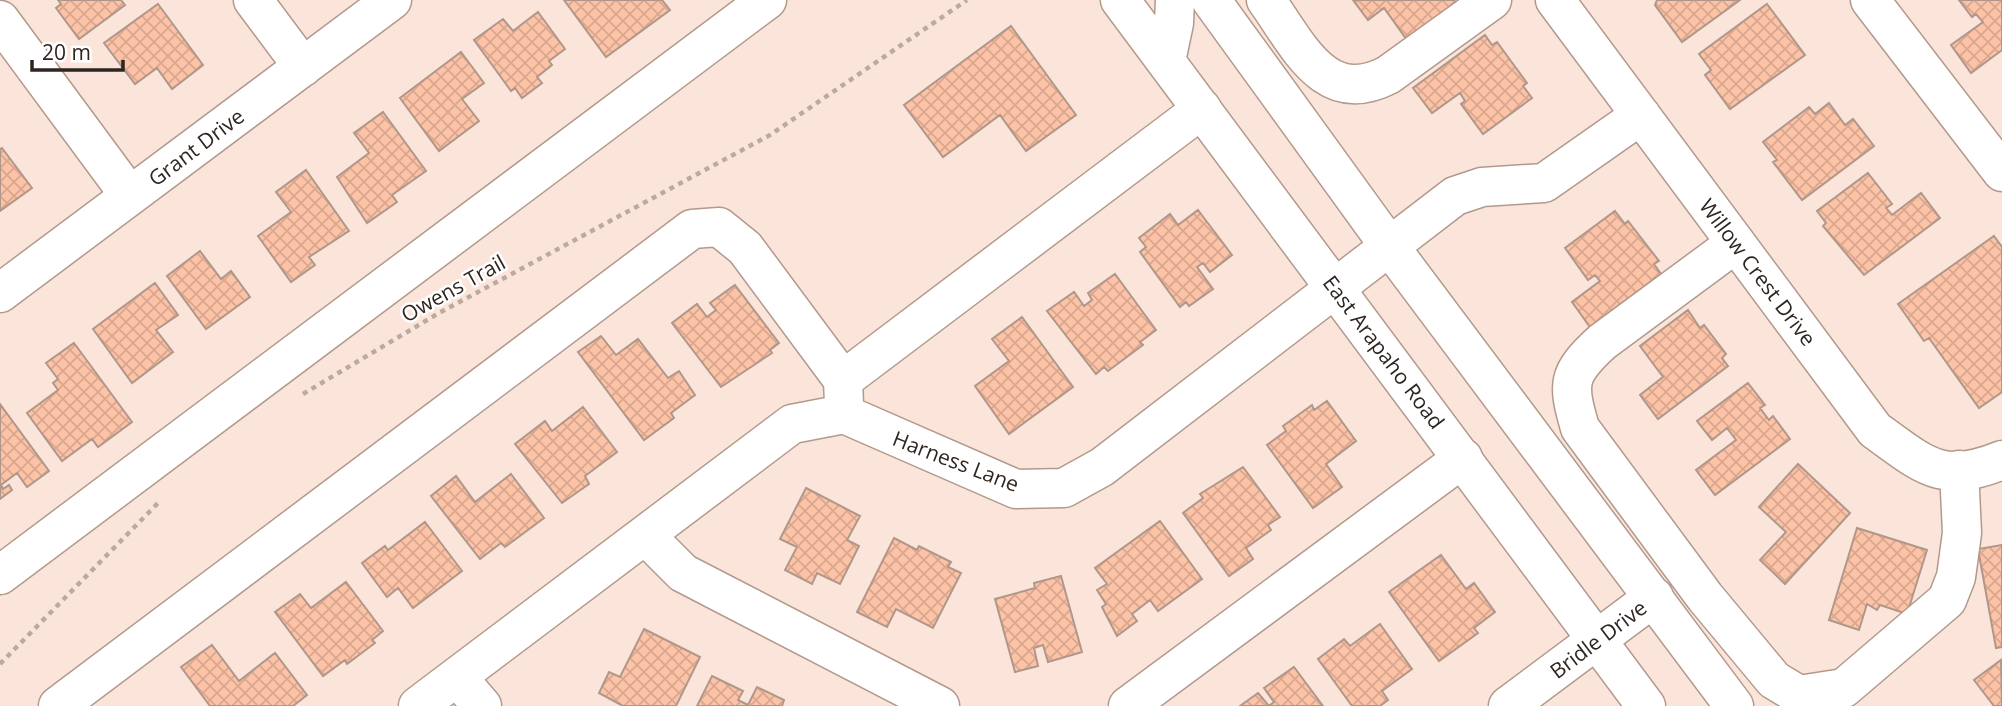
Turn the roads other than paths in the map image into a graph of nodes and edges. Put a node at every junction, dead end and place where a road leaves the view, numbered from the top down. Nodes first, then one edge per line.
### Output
1 (253, 0) edge
2 (392, 0) edge
3 (767, 0) edge
4 (1120, 0) edge
5 (1175, 0) edge
6 (1211, 0) edge
7 (1266, 0) edge
8 (1492, 0) edge
9 (1555, 0) edge
10 (1870, 0) edge
11 (0, 20) edge
12 (1166, 61) junction
13 (303, 67) junction
14 (1202, 109) junction
15 (1641, 115) junction
16 (2002, 172) edge
17 (130, 196) junction
18 (1736, 243) junction
19 (1390, 247) junction
20 (1337, 288) junction
21 (0, 293) edge
22 (843, 397) junction
23 (1463, 458) junction
24 (2002, 460) edge
25 (1959, 470) junction
26 (645, 535) junction
27 (0, 575) edge
28 (1654, 597) junction
29 (1597, 639) junction
30 (457, 677) junction
31 (58, 706) edge
32 (418, 706) edge
33 (482, 706) edge
34 (940, 706) edge
35 (1129, 706) edge
36 (1508, 706) edge
37 (1646, 706) edge
38 (1734, 706) edge

1 - 13 street
2 - 13 street, Grant Drive
3 - 27 street
4 - 12 street, East Arapaho Road
5 - 12 street
6 - 19 street
7 - 8 street
9 - 15 street, Willow Crest Drive
10 - 16 street
11 - 17 street
12 - 14 street, East Arapaho Road
13 - 17 street, Grant Drive
14 - 20 street, East Arapaho Road
14 - 22 street
15 - 18 street, Willow Crest Drive
15 - 19 street, Harness Lane
17 - 21 street, Grant Drive
18 - 25 street, Willow Crest Drive
18 - 25 street
19 - 20 street, Harness Lane
19 - 28 street
20 - 22 street, Harness Lane
20 - 23 street, East Arapaho Road
22 - 26 street
22 - 31 street
23 - 29 street, East Arapaho Road
23 - 35 street
24 - 25 street, Willow Crest Drive
26 - 30 street
26 - 34 street
28 - 29 street, Bridle Drive
28 - 38 street
29 - 36 street, Bridle Drive
29 - 37 street, East Arapaho Road
30 - 32 street
30 - 33 street

